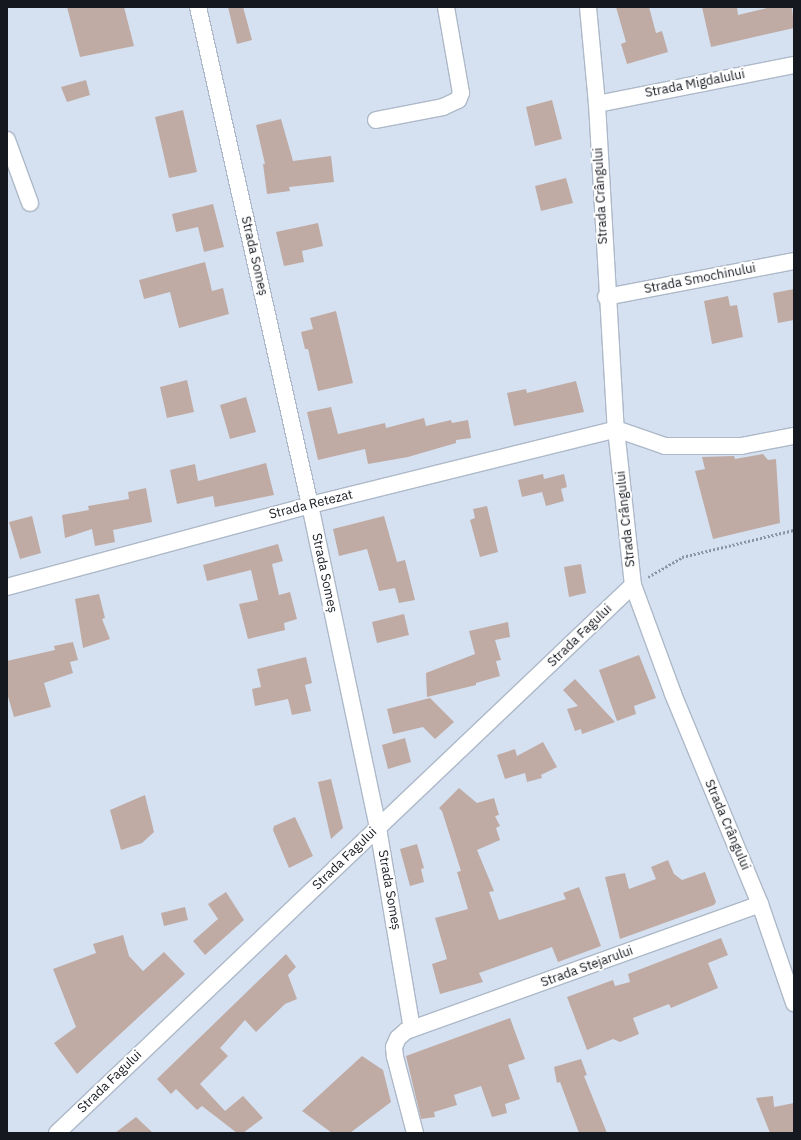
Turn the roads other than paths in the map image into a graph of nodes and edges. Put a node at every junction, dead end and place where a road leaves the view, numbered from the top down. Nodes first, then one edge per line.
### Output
1 (198, 7) edge
2 (446, 7) edge
3 (588, 7) edge
4 (794, 65) edge
5 (597, 104) junction
6 (376, 120) dead end
7 (7, 140) edge
8 (30, 203) dead end
9 (794, 261) edge
10 (606, 297) junction
11 (616, 429) junction
12 (794, 436) edge
13 (310, 505) junction
14 (633, 585) junction
15 (7, 587) edge
16 (378, 828) junction
17 (760, 904) junction
18 (794, 1003) edge
19 (412, 1028) junction
20 (57, 1133) edge
21 (415, 1133) edge

1 - 13 street, Strada Someș
2 - 6 street
3 - 5 street, Strada Crângului
4 - 5 street, Strada Migdalului
5 - 10 street, Strada Crângului
7 - 8 street
9 - 10 street, Strada Smochinului
10 - 11 street, Strada Crângului
11 - 12 street
11 - 13 street, Strada Retezat
11 - 14 street, Strada Crângului
13 - 15 street, Strada Retezat
13 - 16 street, Strada Someș
14 - 16 street, Strada Fagului
14 - 17 street, Strada Crângului
16 - 19 street, Strada Someș
16 - 20 street, Strada Fagului
17 - 18 street, Strada Crângului
17 - 19 street, Strada Stejarului
19 - 21 street

